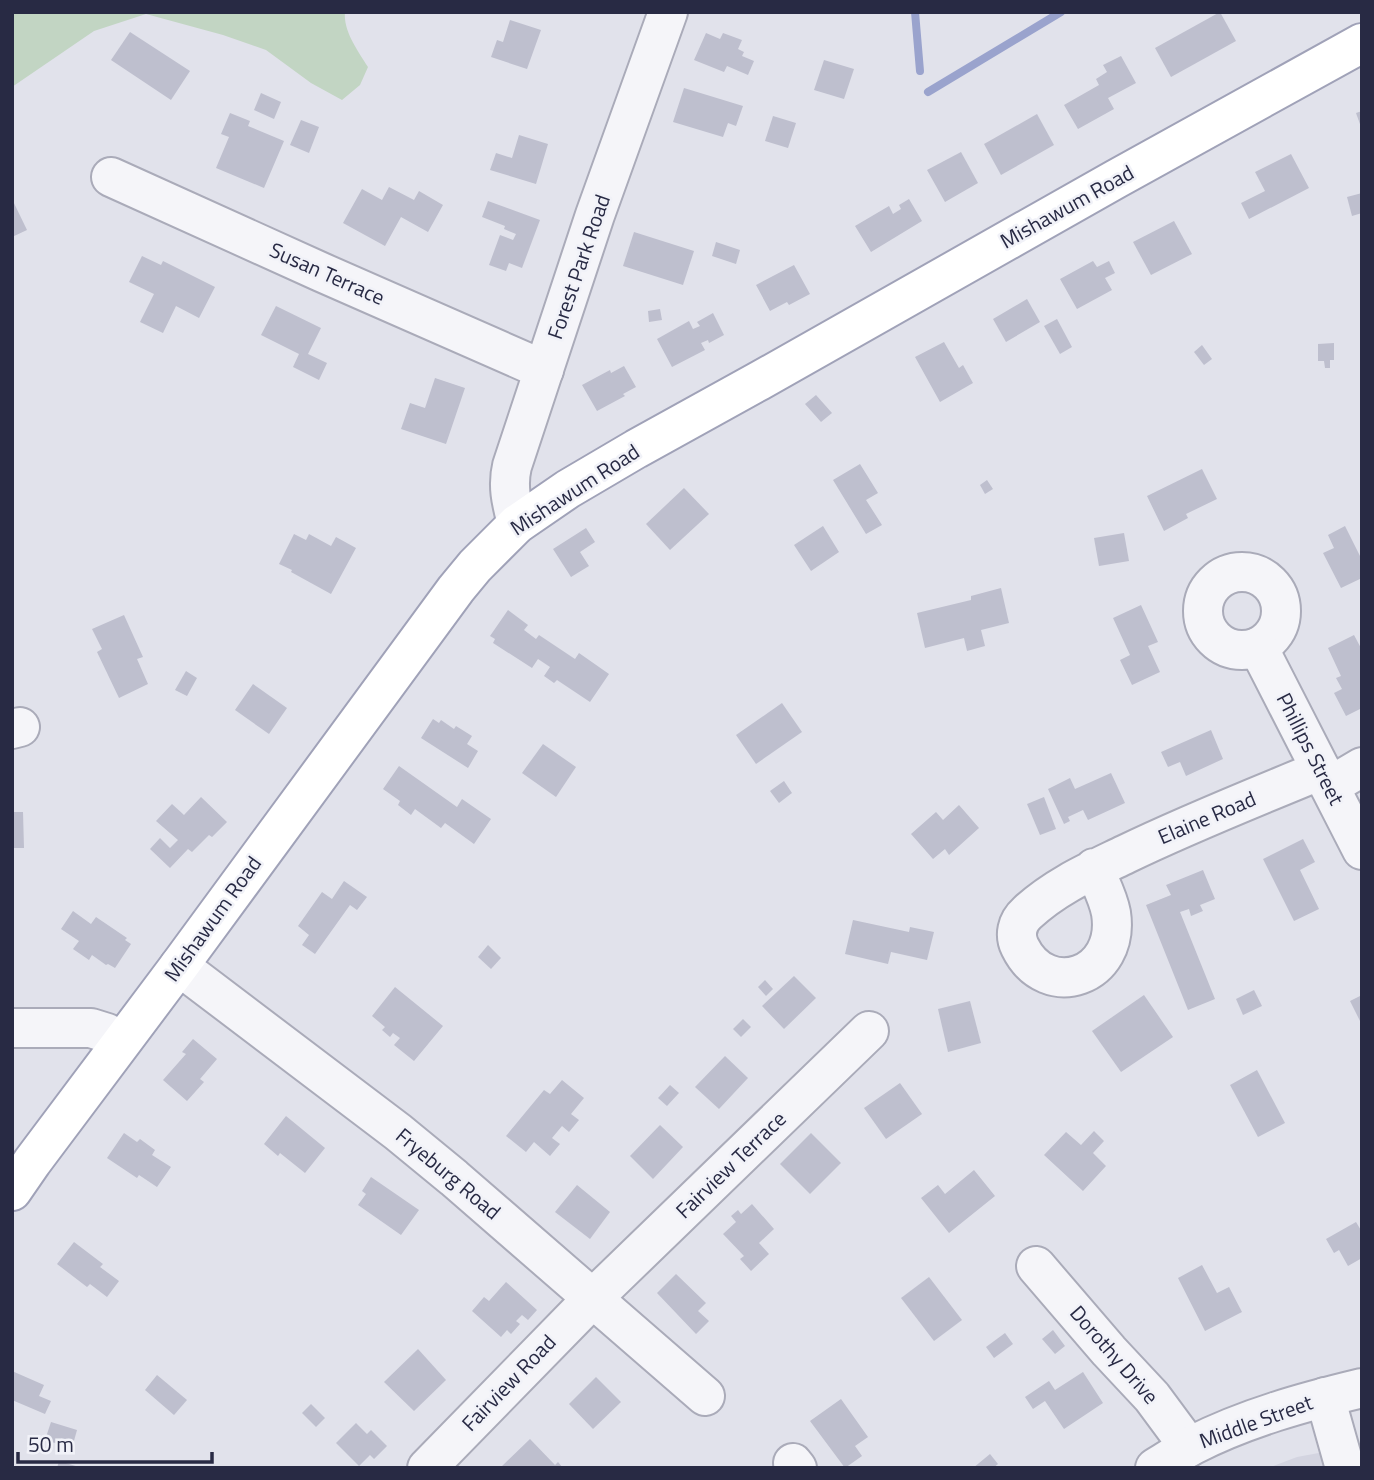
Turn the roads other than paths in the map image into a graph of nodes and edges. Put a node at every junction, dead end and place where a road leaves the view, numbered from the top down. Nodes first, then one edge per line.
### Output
1 (668, 12) edge
2 (1362, 43) edge
3 (111, 177) dead end
4 (544, 370) junction
5 (517, 524) junction
6 (1258, 647) dead end
7 (1362, 766) edge
8 (1325, 778) junction
9 (1362, 850) edge
10 (1094, 869) dead end
11 (179, 966) junction
12 (12, 1028) edge
13 (869, 1031) dead end
14 (121, 1042) junction
15 (12, 1191) edge
16 (1036, 1266) dead end
17 (593, 1298) junction
18 (1362, 1388) edge
19 (705, 1396) dead end
20 (1325, 1397) junction
21 (1362, 1406) edge
22 (1189, 1447) junction
23 (427, 1468) edge
24 (1156, 1468) edge
25 (1345, 1468) edge

1 - 4 street, Forest Park Road
2 - 5 main road, Mishawum Road
3 - 4 street, Susan Terrace
4 - 5 street, Forest Park Road
5 - 11 main road, Mishawum Road
6 - 8 street, Phillips Street
7 - 8 street, Elaine Road
8 - 9 street, Phillips Street
8 - 10 street, Elaine Road
11 - 14 main road, Mishawum Road
11 - 17 street, Fryeburg Road
12 - 14 street
13 - 17 street, Fairview Terrace
14 - 15 main road, Mishawum Road
16 - 22 street, Dorothy Drive
17 - 19 street, Fryeburg Road
17 - 23 street, Fairview Road
18 - 20 street, Middle Street
20 - 21 street
20 - 22 street, Middle Street
20 - 25 street
22 - 24 street, Middle Street

